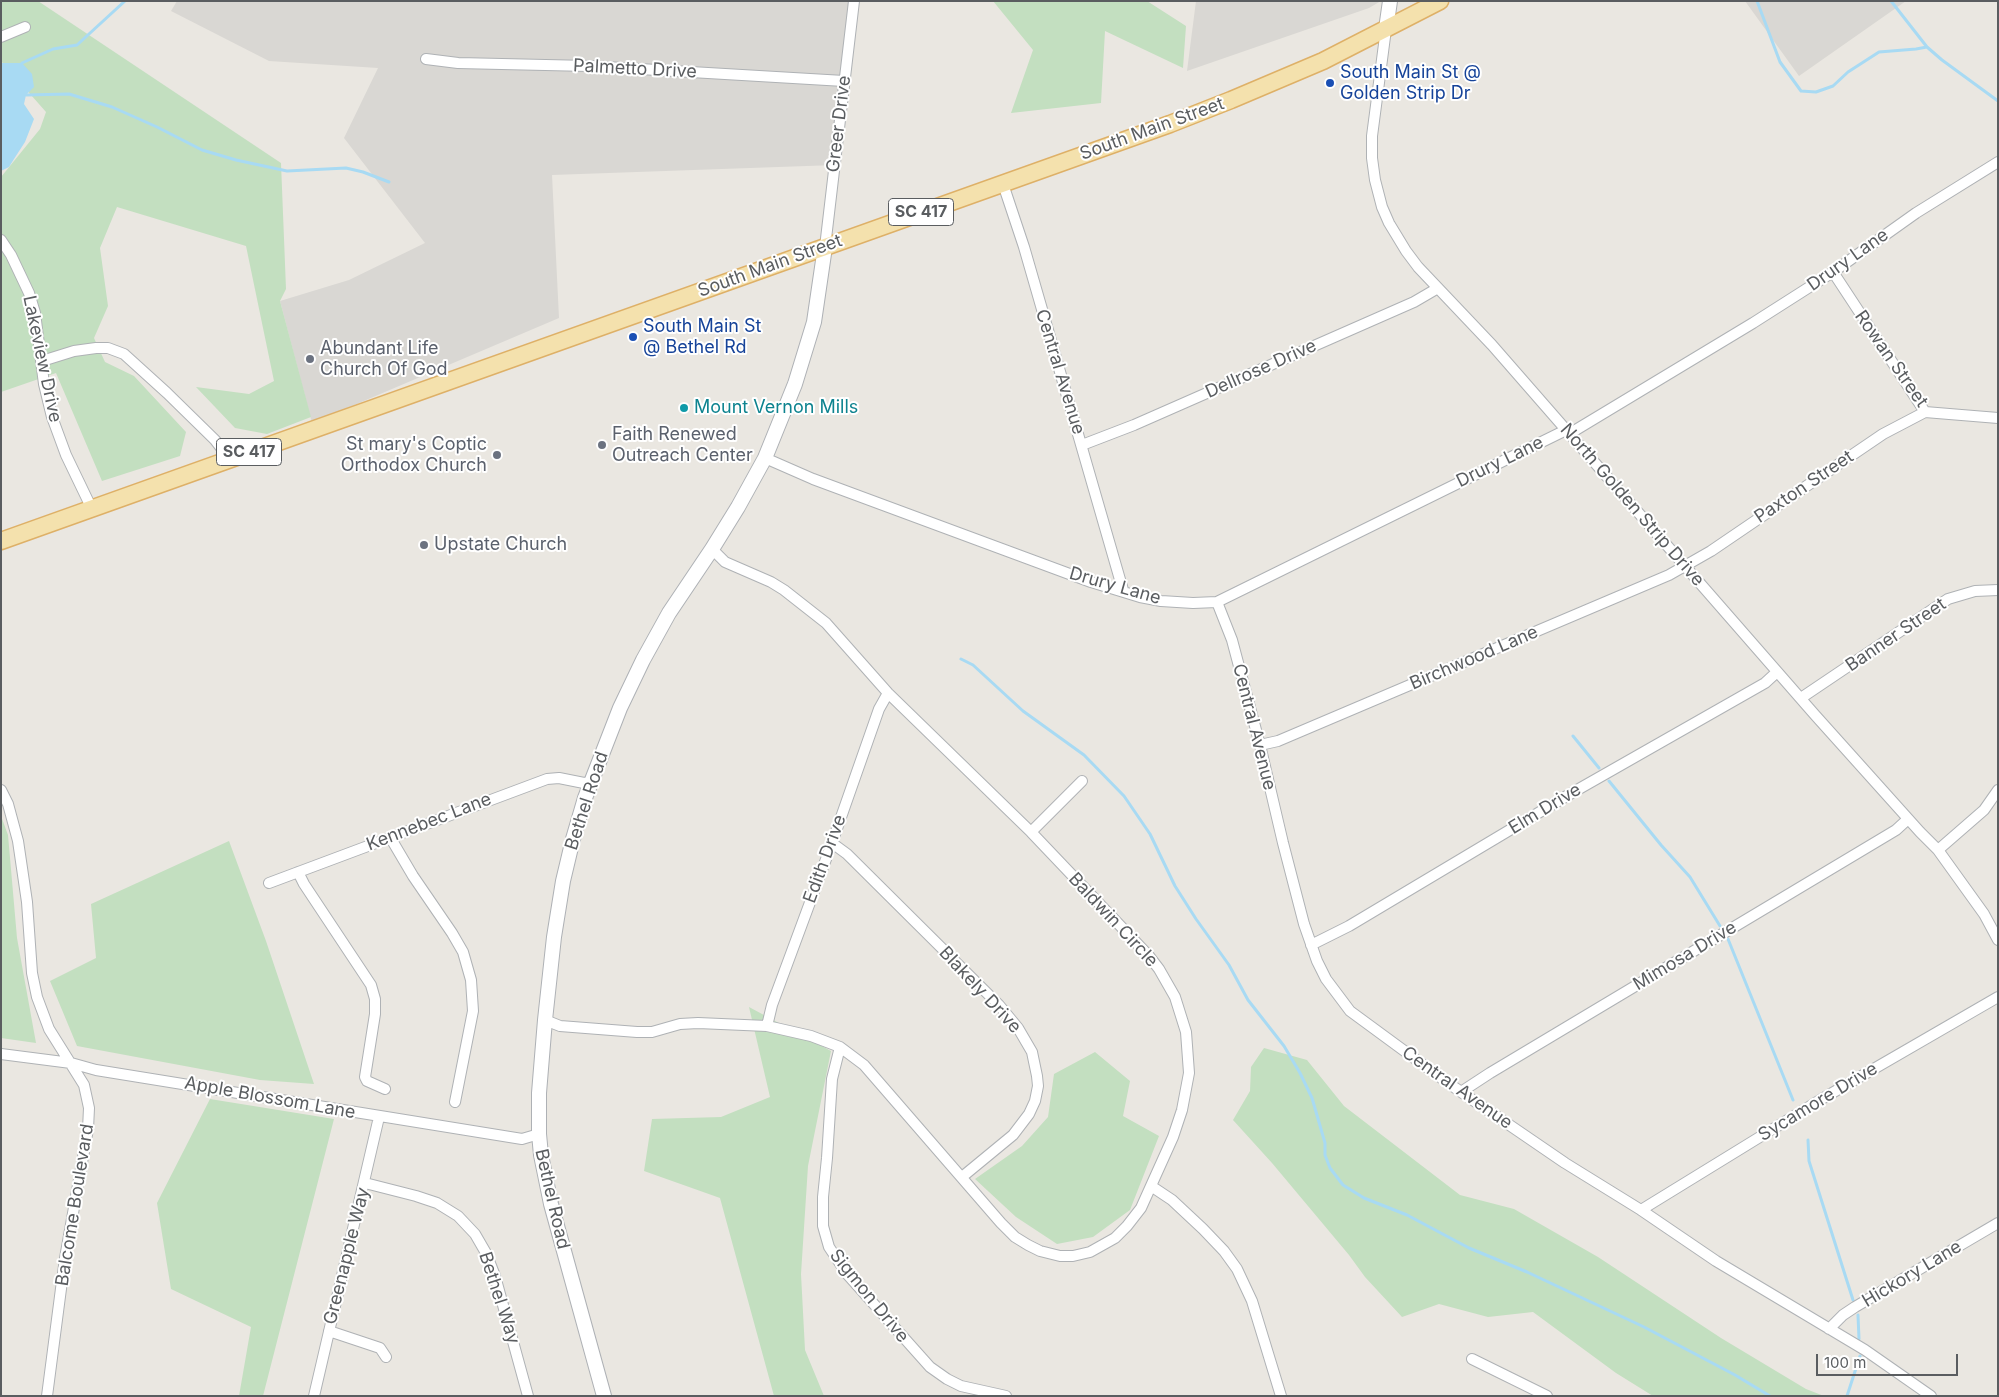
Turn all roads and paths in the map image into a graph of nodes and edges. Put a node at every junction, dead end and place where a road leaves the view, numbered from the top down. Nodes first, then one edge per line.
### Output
1 (854, 1) edge
2 (1390, 1) edge
3 (1440, 1) edge
4 (25, 27) dead end
5 (1386, 29) junction
6 (1, 37) edge
7 (426, 59) dead end
8 (844, 81) junction
9 (1998, 162) edge
10 (1002, 184) junction
11 (1, 240) edge
12 (824, 247) junction
13 (1833, 272) junction
14 (1438, 288) junction
15 (42, 361) junction
16 (1925, 412) junction
17 (1998, 418) edge
18 (1568, 432) junction
19 (1082, 445) junction
20 (229, 458) junction
21 (765, 458) junction
22 (91, 507) junction
23 (1, 541) edge
24 (712, 549) junction
25 (1685, 566) junction
26 (1123, 590) junction
27 (1998, 590) edge
28 (1217, 602) junction
29 (1777, 672) junction
30 (888, 693) junction
31 (1801, 698) junction
32 (1260, 745) junction
33 (1082, 781) dead end
34 (592, 782) junction
35 (1, 790) edge
36 (1998, 790) edge
37 (1908, 819) junction
38 (1031, 832) junction
39 (390, 837) junction
40 (832, 843) junction
41 (1938, 850) junction
42 (298, 872) junction
43 (269, 883) dead end
44 (1998, 940) edge
45 (1312, 945) junction
46 (1998, 997) edge
47 (545, 1020) junction
48 (768, 1026) junction
49 (840, 1047) junction
50 (1, 1054) edge
51 (72, 1062) junction
52 (385, 1090) dead end
53 (1462, 1092) junction
54 (455, 1102) dead end
55 (379, 1117) junction
56 (539, 1134) junction
57 (962, 1177) junction
58 (365, 1183) junction
59 (1151, 1186) junction
60 (1640, 1210) junction
61 (1998, 1223) edge
62 (1830, 1329) junction
63 (329, 1330) junction
64 (386, 1357) dead end
65 (1472, 1359) dead end
66 (1277, 1394) edge
67 (1001, 1395) edge
68 (47, 1396) edge
69 (314, 1396) edge
70 (528, 1396) edge
71 (604, 1396) edge
72 (1547, 1396) edge
73 (1931, 1396) edge

1 - 8 street, Greer Drive
2 - 5 street
3 - 5 main road, South Main Street / SC 417
4 - 6 street
5 - 10 main road, South Main Street / SC 417
5 - 14 street, North Golden Strip Drive
7 - 8 street, Palmetto Drive
8 - 12 street, Greer Drive
9 - 13 street, Drury Lane
10 - 12 main road, South Main Street / SC 417
10 - 19 street, Central Avenue
11 - 15 street, Lakeview Drive
12 - 20 main road, South Main Street / SC 417
12 - 21 street, Bethel Road
13 - 16 street, Rowan Street
13 - 18 street, Drury Lane
14 - 18 street, North Golden Strip Drive
14 - 19 street, Dellrose Drive
15 - 20 street
15 - 22 street, Lakeview Drive
16 - 17 street, Rowan Street
16 - 25 street, Paxton Street
18 - 25 street, North Golden Strip Drive
18 - 28 street, Drury Lane
19 - 26 street, Central Avenue
20 - 22 main road, South Main Street / SC 417
21 - 24 street, Bethel Road
21 - 26 street, Drury Lane
22 - 23 main road, SC 417
24 - 30 street, Baldwin Circle
24 - 34 street, Bethel Road
25 - 29 street, North Golden Strip Drive
25 - 32 street, Birchwood Lane
26 - 28 street, Drury Lane
27 - 31 street, Banner Street
28 - 32 street, Central Avenue
29 - 31 street, North Golden Strip Drive
29 - 45 street, Elm Drive
30 - 38 street, Baldwin Circle
30 - 40 street, Edith Drive
31 - 37 street, North Golden Strip Drive
32 - 45 street, Central Avenue
33 - 38 street
34 - 39 street, Kennebec Lane
34 - 47 street, Bethel Road
35 - 51 street, Balcome Boulevard
36 - 41 street
37 - 41 street, North Golden Strip Drive
37 - 53 street, Mimosa Drive
38 - 59 street, Baldwin Circle
39 - 42 street, Kennebec Lane
39 - 54 street
40 - 48 street, Edith Drive
40 - 57 street, Blakely Drive
41 - 44 street, North Golden Strip Drive
42 - 43 street, Kennebec Lane
42 - 52 street
45 - 53 street, Central Avenue
46 - 60 street, Sycamore Drive
47 - 48 street, Baldwin Circle
47 - 56 street, Bethel Road
48 - 49 street, Baldwin Circle
49 - 57 street, Baldwin Circle
49 - 67 street, Sigmon Drive
50 - 51 street, Apple Blossom Lane
51 - 55 street, Apple Blossom Lane
51 - 68 street, Balcome Boulevard
53 - 60 street, Central Avenue
55 - 56 street, Apple Blossom Lane
55 - 58 street, Greenapple Way
56 - 71 street, Bethel Road
57 - 59 street, Baldwin Circle
58 - 63 street, Greenapple Way
58 - 70 street, Bethel Way
59 - 66 street
60 - 62 street, Central Avenue
61 - 62 street, Hickory Lane
62 - 73 street, Central Avenue
63 - 64 street
63 - 69 street, Greenapple Way
65 - 72 street

